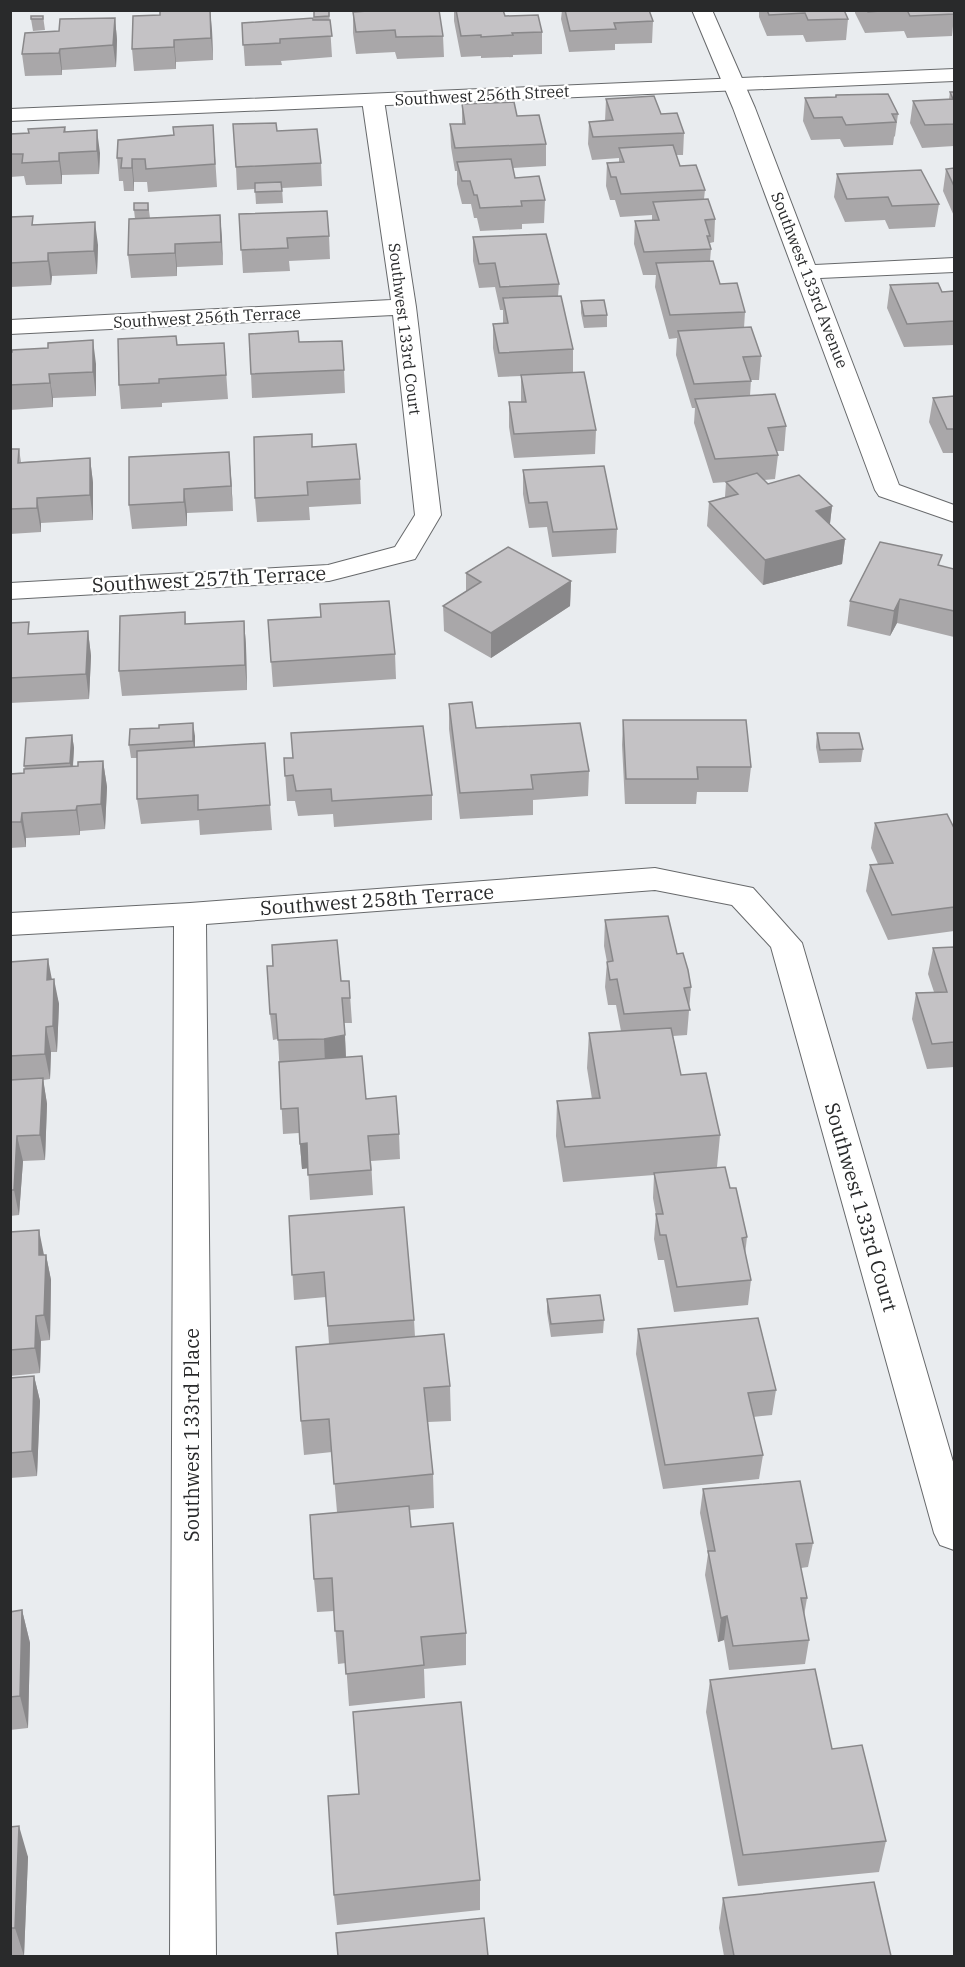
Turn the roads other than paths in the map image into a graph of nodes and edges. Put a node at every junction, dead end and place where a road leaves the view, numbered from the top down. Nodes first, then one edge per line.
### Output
1 (702, 10) edge
2 (954, 75) edge
3 (735, 84) junction
4 (373, 100) junction
5 (10, 115) edge
6 (954, 265) edge
7 (808, 272) junction
8 (404, 308) junction
9 (10, 327) edge
10 (952, 514) edge
11 (405, 553) joint
12 (10, 591) edge
13 (742, 896) joint
14 (190, 914) junction
15 (10, 924) edge
16 (954, 1533) edge
17 (193, 1956) edge

1 - 3 street, Southwest 133rd Avenue
2 - 3 street, Southwest 256th Street
3 - 4 street, Southwest 256th Street
3 - 7 street, Southwest 133rd Avenue
4 - 5 street, Southwest 256th Street
4 - 8 street, Southwest 133rd Court
6 - 7 street
7 - 10 street, Southwest 133rd Avenue
8 - 9 street, Southwest 256th Terrace
8 - 11 street, Southwest 133rd Court
11 - 12 street, Southwest 257th Terrace
13 - 14 street, Southwest 258th Terrace
13 - 16 street, Southwest 133rd Court
14 - 15 street, Southwest 258th Terrace
14 - 17 street, Southwest 133rd Place

